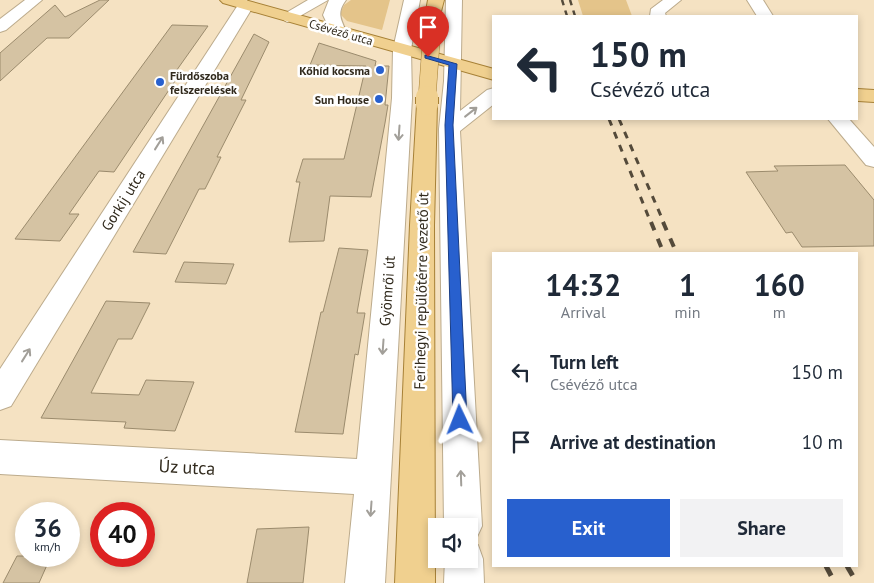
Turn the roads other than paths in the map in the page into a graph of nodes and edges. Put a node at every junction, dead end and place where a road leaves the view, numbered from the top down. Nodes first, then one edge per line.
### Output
1 (34, 0) edge
2 (320, 0) edge
3 (338, 0) edge
4 (454, 0) edge
5 (673, 0) edge
6 (755, 0) edge
7 (237, 2) edge
8 (435, 8) edge
9 (658, 15) edge
10 (764, 15) edge
11 (407, 16) edge
12 (287, 17) junction
13 (454, 23) junction
14 (0, 27) edge
15 (338, 31) junction
16 (453, 64) junction
17 (492, 74) edge
18 (492, 95) edge
19 (858, 96) edge
20 (874, 96) edge
21 (414, 101) junction
22 (839, 120) edge
23 (449, 127) junction
24 (874, 160) edge
25 (0, 396) edge
26 (0, 457) edge
27 (373, 477) junction
28 (463, 518) edge
29 (464, 568) edge
30 (365, 583) edge
31 (415, 583) edge
32 (464, 583) edge

1 - 14 street
2 - 12 street
3 - 15 street
4 - 13 street
5 - 9 street
6 - 10 street
7 - 12 main road, Csévéző utca
25 -> 7 street, Gorkij utca
8 - 21 main road, Ferihegyi repülőtérre vezető út, bridge
11 - 13 street
11 - 15 main road, Csévéző utca
11 - 16 main road, Csévéző utca
11 - 21 street, Gyömrői út
12 - 15 main road, Csévéző utca
13 - 16 street
16 - 17 main road, Csévéző utca
16 - 23 street
23 -> 18 street
19 - 20 main road
21 - 23 street
21 -> 27 street, Gyömrői út
21 - 31 main road, Ferihegyi repülőtérre vezető út
22 - 24 street
28 -> 23 street
26 - 27 street, Úz utca
27 -> 30 street, Gyömrői út
29 - 32 street

